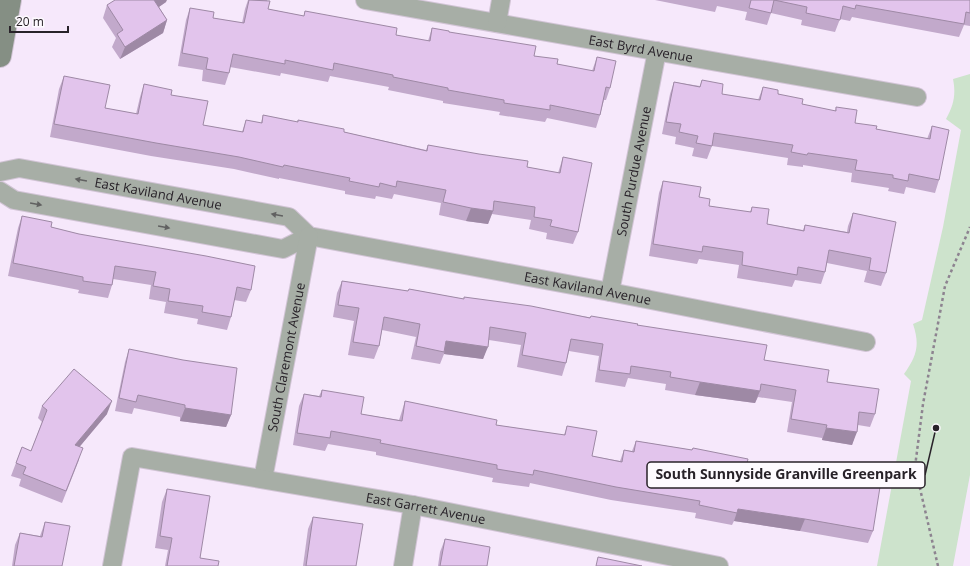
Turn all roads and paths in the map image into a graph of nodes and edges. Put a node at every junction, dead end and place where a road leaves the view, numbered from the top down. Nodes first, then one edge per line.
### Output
1 (10, 0) edge
2 (365, 0) edge
3 (502, 0) edge
4 (497, 23) junction
5 (657, 51) junction
6 (0, 56) edge
7 (916, 97) dead end
8 (0, 172) edge
9 (0, 191) edge
10 (970, 227) edge
11 (309, 236) junction
12 (610, 292) junction
13 (866, 342) dead end
14 (263, 479) junction
15 (413, 505) junction
16 (688, 563) edge
17 (112, 566) edge
18 (403, 566) edge
19 (719, 566) edge
20 (938, 566) edge

1 - 6 street
2 - 4 street, East Byrd Avenue
3 - 4 street
4 - 5 street, East Byrd Avenue
5 - 7 street, East Byrd Avenue
5 - 12 street, South Purdue Avenue
11 -> 8 street, East Kaviland Avenue
9 -> 11 street
10 - 20 path
11 - 12 street, East Kaviland Avenue
11 - 14 street, South Claremont Avenue
12 - 13 street, East Kaviland Avenue
14 - 15 street, East Garrett Avenue
14 - 17 street, East Garrett Avenue
15 - 16 street, East Garrett Avenue
15 - 18 street
16 - 19 street, East Garrett Avenue

